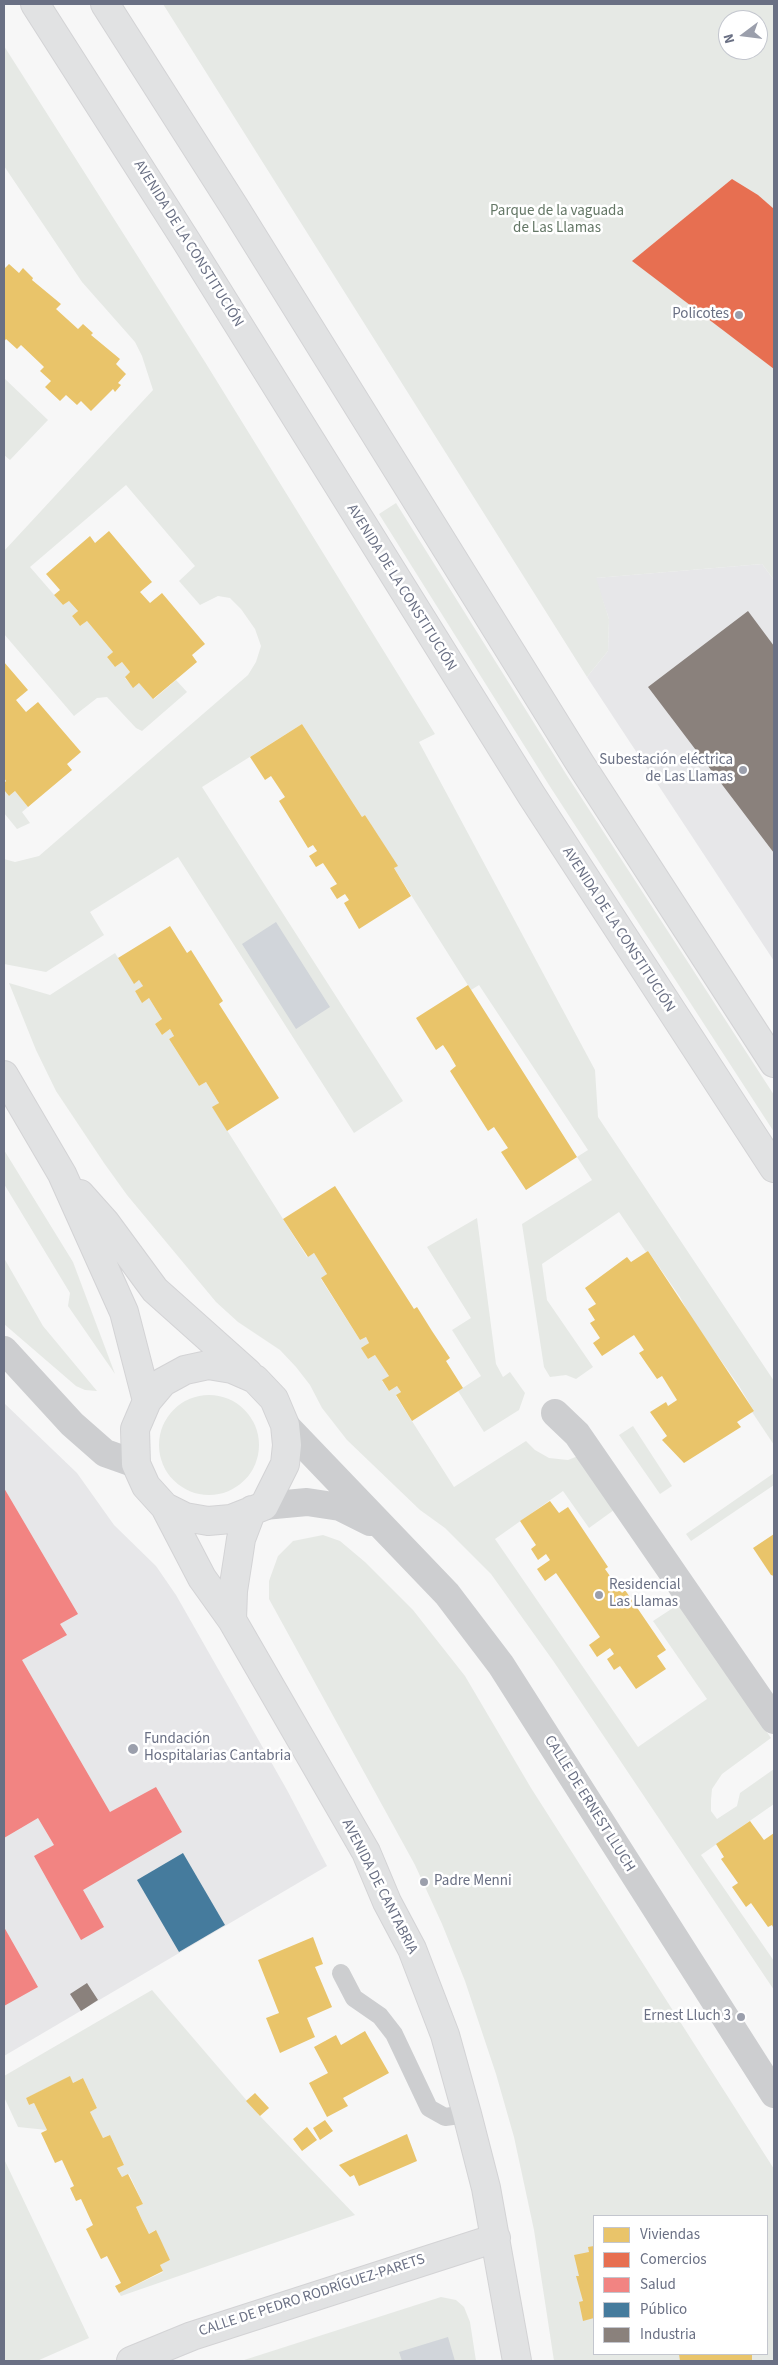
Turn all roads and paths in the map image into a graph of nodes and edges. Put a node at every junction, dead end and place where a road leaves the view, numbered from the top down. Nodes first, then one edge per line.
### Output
1 (35, 4) edge
2 (105, 4) edge
3 (774, 1063) edge
4 (4, 1075) edge
5 (774, 1168) edge
6 (62, 1174) junction
7 (4, 1350) edge
8 (255, 1379) junction
9 (147, 1400) junction
10 (555, 1413) dead end
11 (285, 1425) junction
12 (136, 1464) junction
13 (165, 1507) junction
14 (258, 1508) junction
15 (385, 1530) junction
16 (232, 1620) junction
17 (774, 1720) edge
18 (341, 1973) dead end
19 (774, 2094) edge
20 (468, 2114) junction
21 (496, 2238) junction
22 (131, 2361) edge
23 (517, 2361) edge

1 - 5 main road, AVENIDA DE LA CONSTITUCIÓN
2 - 3 main road
4 - 6 main road
6 - 8 main road
6 - 9 main road
7 - 12 street
8 - 9 main road
8 - 11 main road
9 - 12 main road
10 - 17 street
11 - 14 main road
11 - 15 street, CALLE DE ERNEST LLUCH
12 - 13 main road
13 - 14 main road
13 - 16 main road, AVENIDA DE CANTABRIA
14 - 15 street, CALLE DE ERNEST LLUCH
14 - 16 main road
15 - 19 street, CALLE DE ERNEST LLUCH
16 - 20 main road, AVENIDA DE CANTABRIA
18 - 20 lane
20 - 21 main road, AVENIDA DE CANTABRIA
21 - 22 main road, CALLE DE PEDRO RODRÍGUEZ-PARETS
21 - 23 main road, AVENIDA DE CANTABRIA

